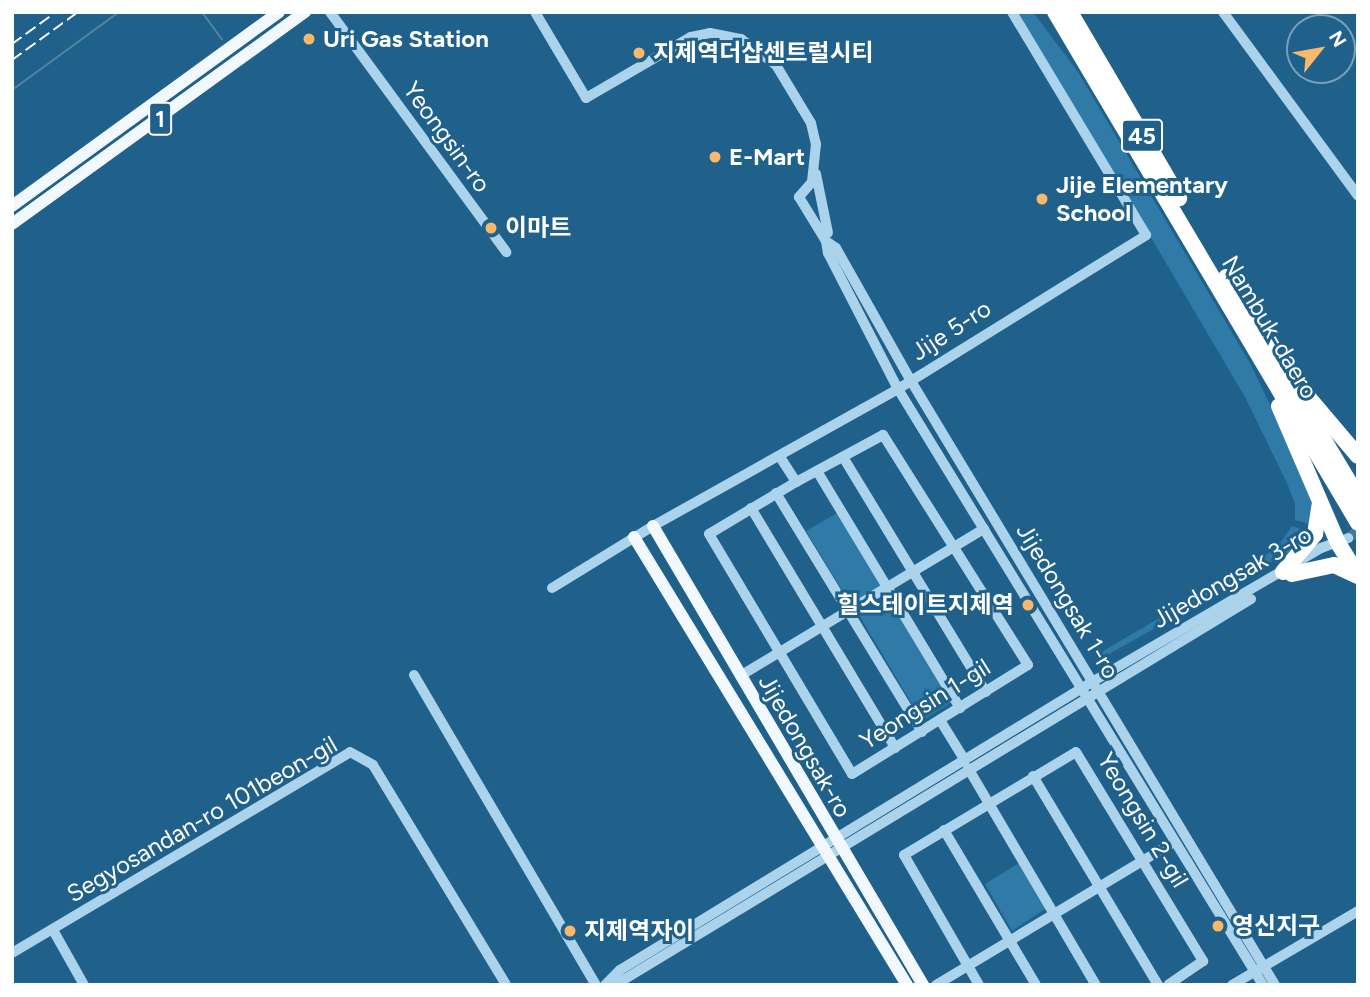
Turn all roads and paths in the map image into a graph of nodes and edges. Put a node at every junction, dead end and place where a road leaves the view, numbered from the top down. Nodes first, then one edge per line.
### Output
1 (279, 12) edge
2 (305, 12) edge
3 (330, 12) edge
4 (535, 12) edge
5 (1012, 12) edge
6 (1055, 12) edge
7 (1070, 12) edge
8 (1223, 12) edge
9 (816, 170) junction
10 (1358, 196) edge
11 (12, 205) edge
12 (12, 224) edge
13 (826, 241) junction
14 (836, 248) junction
15 (506, 252) dead end
16 (1215, 259) junction
17 (1234, 314) junction
18 (911, 381) junction
19 (898, 389) junction
20 (1358, 456) edge
21 (780, 457) junction
22 (843, 457) junction
23 (817, 471) junction
24 (796, 482) junction
25 (776, 493) junction
26 (1358, 497) edge
27 (1321, 498) junction
28 (751, 508) junction
29 (1358, 523) edge
30 (653, 526) junction
31 (984, 529) junction
32 (634, 537) junction
33 (1343, 541) junction
34 (954, 548) junction
35 (913, 573) junction
36 (1288, 573) junction
37 (1358, 576) edge
38 (552, 588) dead end
39 (888, 588) junction
40 (848, 611) junction
41 (822, 627) junction
42 (780, 653) junction
43 (414, 676) dead end
44 (740, 676) junction
45 (1096, 687) junction
46 (986, 692) junction
47 (1084, 693) junction
48 (960, 708) junction
49 (940, 720) junction
50 (922, 732) junction
51 (895, 748) junction
52 (966, 763) junction
53 (1033, 776) junction
54 (988, 803) junction
55 (944, 830) junction
56 (1174, 842) junction
57 (832, 845) junction
58 (1142, 859) junction
59 (1099, 886) junction
60 (1358, 911) edge
61 (1053, 912) junction
62 (53, 929) junction
63 (1009, 939) junction
64 (12, 953) edge
65 (967, 965) junction
66 (1259, 969) junction
67 (84, 985) edge
68 (506, 985) edge
69 (596, 985) edge
70 (605, 985) edge
71 (615, 985) edge
72 (907, 985) edge
73 (923, 985) edge
74 (936, 985) edge
75 (979, 985) edge
76 (1037, 985) edge
77 (1096, 985) edge
78 (1158, 985) edge
79 (1168, 985) edge
80 (1232, 985) edge
81 (1263, 985) edge
82 (1275, 985) edge

1 - 11 main road, 1
2 - 12 main road, 1
3 - 15 street, Yeongsin-ro
4 - 9 street
5 - 18 street, Jije 5-ro
6 - 17 highway, Nambuk-daero / 45
7 - 16 highway, Nambuk-daero / 45
8 - 10 street
9 - 13 street, Jijedongsak 1-ro
9 - 14 street
13 - 14 street, Jijedongsak 1-ro
13 - 19 street, Jijedongsak 1-ro
14 - 18 street, Jijedongsak 1-ro
16 - 20 highway
16 - 26 highway, Nambuk-daero / 45
17 - 27 highway
17 - 29 highway, Nambuk-daero / 45
18 - 19 street, Jije 5-ro
18 - 45 street, Jijedongsak 1-ro
19 - 21 street, Jije 5-ro
19 - 31 street, Jijedongsak 1-ro
21 - 24 street
21 - 30 street, Jije 5-ro
22 - 23 street, Yeongsin 1-gil
22 - 34 street, Yeongsin 1-gil
22 - 35 street
23 - 24 street, Yeongsin 1-gil
23 - 39 street
24 - 25 street, Yeongsin 1-gil
25 - 28 street, Yeongsin 1-gil
25 - 40 street
27 - 33 highway
27 - 36 highway
28 - 41 street
28 - 42 street, Yeongsin 1-gil
30 - 32 street, Jije 5-ro
30 - 44 main road, Jijedongsak-ro
31 - 34 street
31 - 47 street, Jijedongsak 1-ro
32 - 38 street, Jije 5-ro
32 - 57 main road
33 - 36 street, Jijedongsak 3-ro
33 - 37 highway
34 - 35 street
34 - 46 street, Yeongsin 1-gil
35 - 39 street
35 - 46 street
36 - 37 highway
36 - 45 street, Jijedongsak 3-ro
39 - 40 street
39 - 48 street
40 - 41 street
40 - 50 street
41 - 42 street
41 - 51 street
42 - 44 street
42 - 51 street, Yeongsin 1-gil
43 - 69 street
44 - 57 main road, Jijedongsak-ro
45 - 47 street, Jijedongsak 3-ro
45 - 66 street, Jijedongsak 1-ro
46 - 48 street, Yeongsin 1-gil
47 - 52 street, Jijedongsak 3-ro
47 - 56 street, Jijedongsak 1-ro
48 - 49 street, Yeongsin 1-gil
49 - 50 street, Yeongsin 1-gil
49 - 52 street
50 - 51 street, Yeongsin 1-gil
52 - 54 street
52 - 57 street, Jijedongsak 3-ro
53 - 54 street, Yeongsin 2-gil
53 - 58 street, Yeongsin 2-gil
53 - 59 street
54 - 55 street, Yeongsin 2-gil
54 - 61 street
55 - 63 street
55 - 65 street, Yeongsin 2-gil
56 - 58 street
56 - 66 street, Jijedongsak 1-ro
57 - 70 street, Jijedongsak 3-ro
57 - 71 street, Jijedongsak 3-ro
57 - 72 main road
57 - 73 main road, Jijedongsak-ro
58 - 59 street
58 - 79 street, Yeongsin 2-gil
59 - 61 street
59 - 78 street
60 - 66 street
61 - 63 street
61 - 77 street
62 - 64 street, Segyosandan-ro 101beon-gil
62 - 67 street
62 - 68 street, Segyosandan-ro 101beon-gil
63 - 65 street
63 - 76 street
65 - 74 street
65 - 75 street, Yeongsin 2-gil
66 - 80 street
66 - 81 street, Jijedongsak 1-ro
66 - 82 street, Jijedongsak 1-ro

